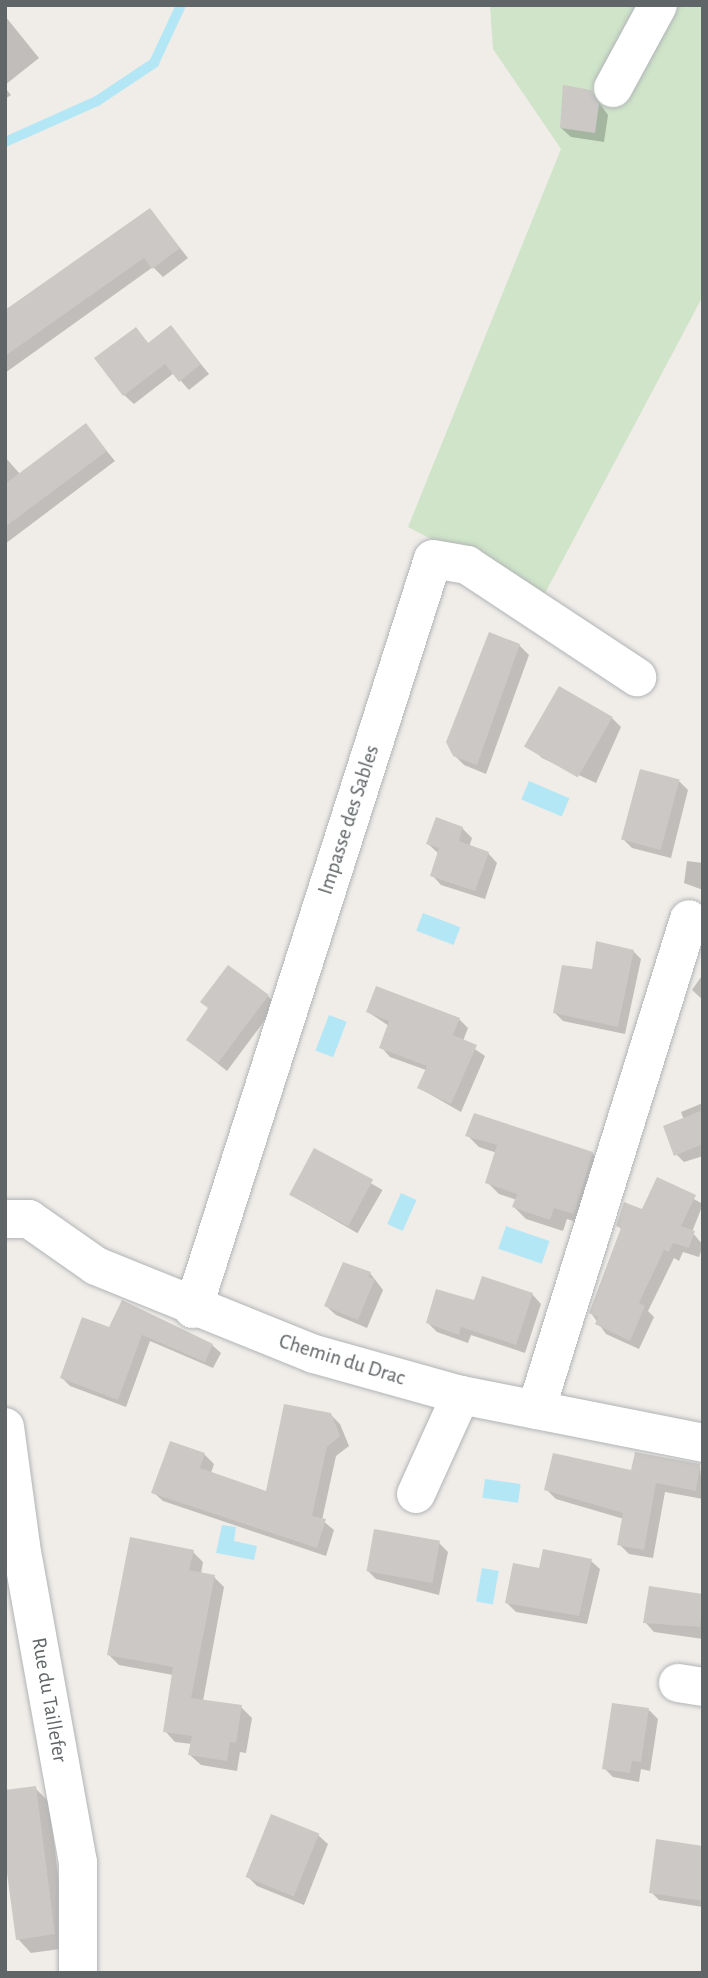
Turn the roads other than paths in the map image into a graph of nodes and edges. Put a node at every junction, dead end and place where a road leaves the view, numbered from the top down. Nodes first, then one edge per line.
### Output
1 (658, 5) edge
2 (613, 88) dead end
3 (637, 677) dead end
4 (689, 919) dead end
5 (5, 1219) edge
6 (193, 1309) junction
7 (461, 1395) junction
8 (536, 1410) junction
9 (5, 1427) edge
10 (703, 1443) edge
11 (416, 1494) dead end
12 (78, 1973) edge

1 - 2 street
3 - 6 street, Impasse des Sables
4 - 8 street
5 - 6 street, Chemin du Drac
6 - 7 street, Chemin du Drac
7 - 8 street, Chemin du Drac
7 - 11 street
8 - 10 street, Chemin du Drac
9 - 12 street, Rue du Taillefer

